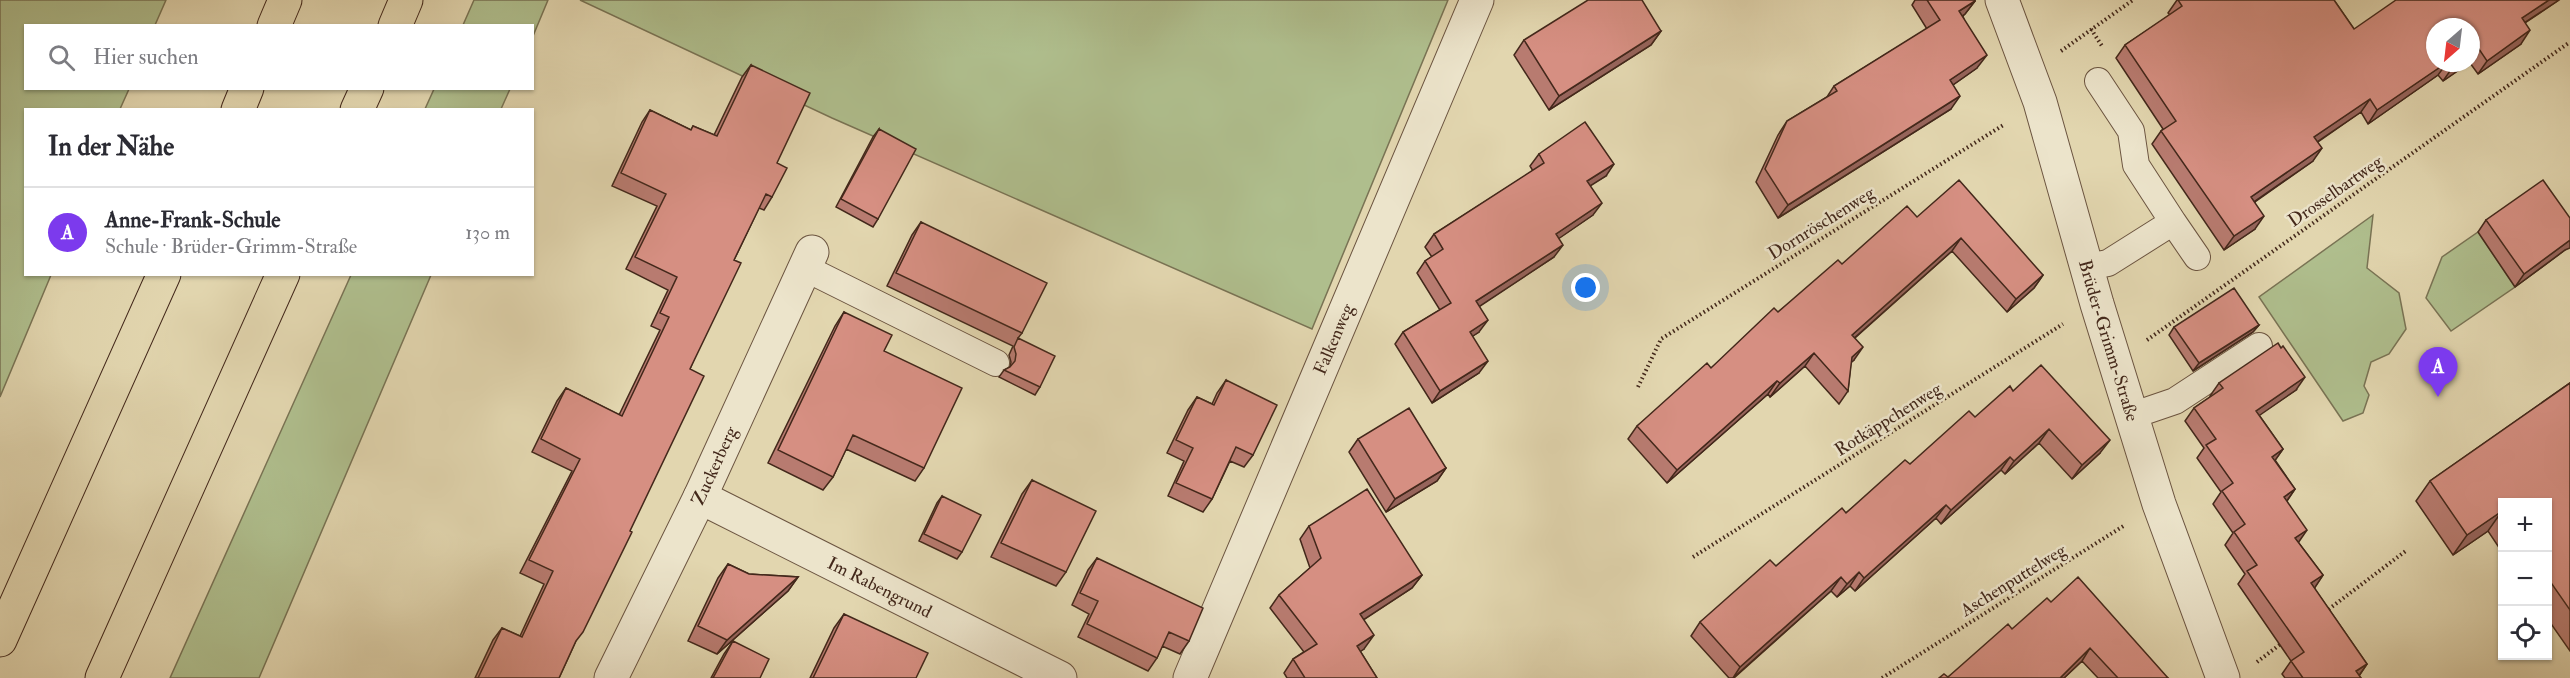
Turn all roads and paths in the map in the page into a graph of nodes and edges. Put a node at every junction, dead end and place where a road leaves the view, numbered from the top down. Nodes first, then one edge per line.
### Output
1 (285, 0) edge
2 (406, 0) edge
3 (1477, 0) edge
4 (2002, 0) edge
5 (2133, 0) edge
6 (275, 24) edge
7 (396, 24) edge
8 (2570, 42) edge
9 (2098, 81) dead end
10 (2035, 87) junction
11 (246, 90) edge
12 (366, 90) edge
13 (239, 108) edge
14 (358, 108) edge
15 (2173, 222) junction
16 (2196, 257) dead end
17 (808, 260) joint
18 (2086, 267) junction
19 (163, 276) edge
20 (282, 276) edge
21 (2097, 304) junction
22 (2259, 346) dead end
23 (996, 363) dead end
24 (2115, 363) junction
25 (1638, 387) dead end
26 (2131, 416) junction
27 (700, 497) junction
28 (2159, 504) junction
29 (2407, 550) dead end
30 (1693, 557) dead end
31 (2321, 614) edge
32 (0, 640) edge
33 (2283, 643) edge
34 (2254, 664) dead end
35 (102, 678) edge
36 (611, 678) edge
37 (1060, 678) edge
38 (1190, 678) edge
39 (1882, 678) edge
40 (2223, 678) edge

1 - 6 highway
2 - 7 highway
3 - 38 street, Falkenweg
4 - 10 street, Brüder-Grimm-Straße
5 - 10 path, Dornröschenweg
8 - 24 path, Drosselbartweg
9 - 15 lane
10 - 18 street, Brüder-Grimm-Straße
10 - 25 path, Dornröschenweg
11 - 13 highway
12 - 14 highway
15 - 16 lane
15 - 18 lane
17 - 23 lane
17 - 27 street, Zuckerberg
18 - 21 street, Brüder-Grimm-Straße
19 - 32 highway
20 - 35 highway
21 - 24 street, Brüder-Grimm-Straße
21 - 30 path, Rotkäppchenweg
22 - 26 lane
24 - 26 street, Brüder-Grimm-Straße
26 - 28 street, Brüder-Grimm-Straße
27 - 36 street, Zuckerberg
27 - 37 street, Im Rabengrund
28 - 39 path, Aschenputtelweg
28 - 40 street, Brüder-Grimm-Straße
29 - 31 path
33 - 34 path

